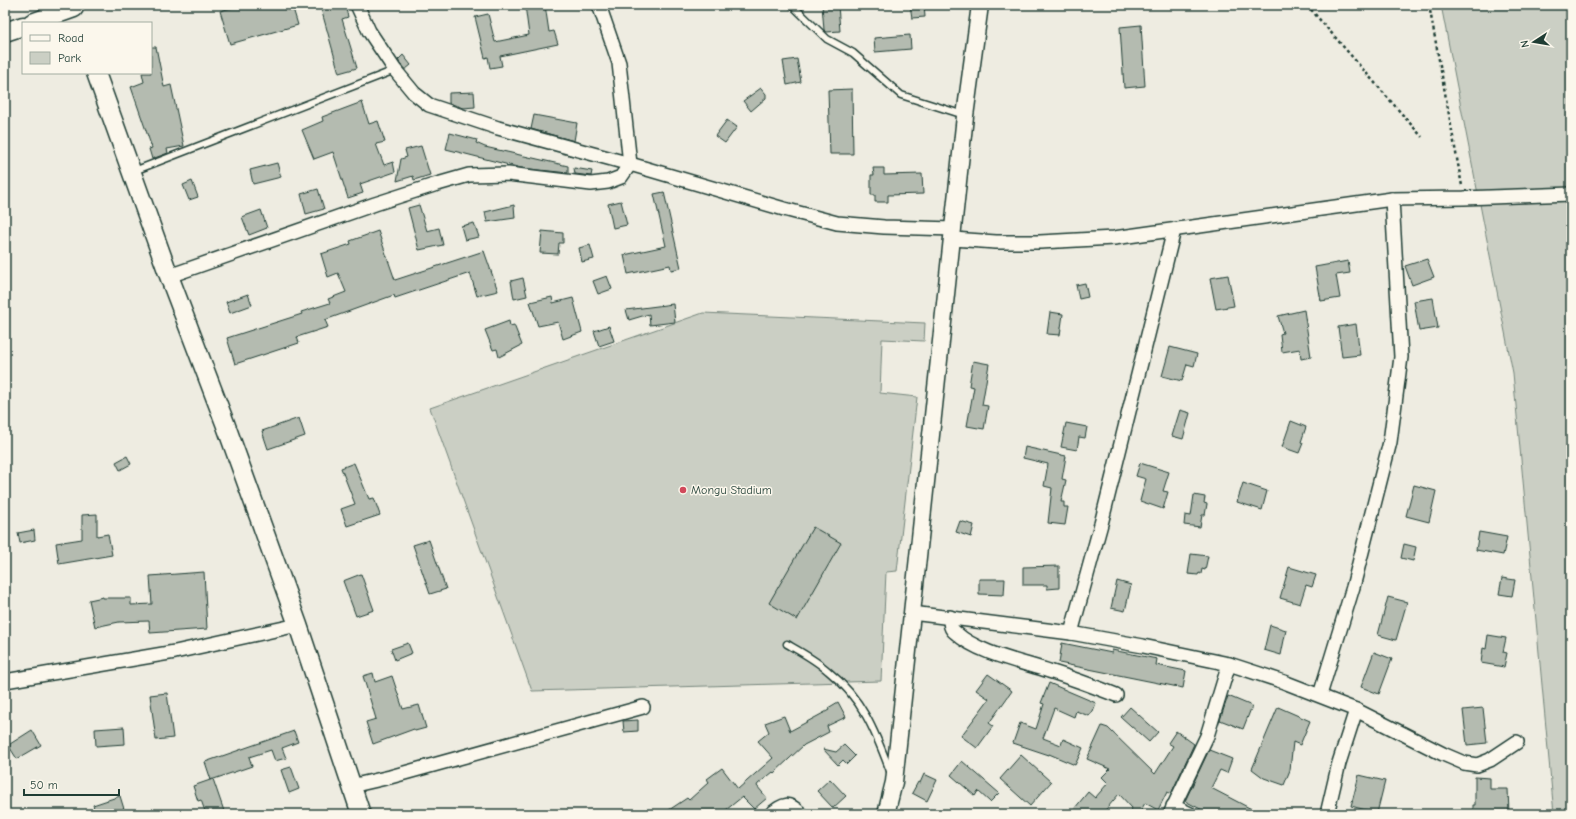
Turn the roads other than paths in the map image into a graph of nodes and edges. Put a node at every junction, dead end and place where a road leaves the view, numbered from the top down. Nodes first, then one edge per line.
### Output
1 (357, 5) edge
2 (599, 5) edge
3 (792, 5) edge
4 (980, 5) edge
5 (75, 12) edge
6 (36, 22) edge
7 (22, 26) edge
8 (5, 32) edge
9 (395, 70) junction
10 (96, 74) edge
11 (965, 116) junction
12 (630, 164) junction
13 (132, 172) junction
14 (1571, 194) edge
15 (1392, 199) junction
16 (1174, 230) junction
17 (953, 234) junction
18 (169, 276) junction
19 (912, 613) junction
20 (950, 617) junction
21 (298, 625) junction
22 (1071, 633) junction
23 (787, 644) dead end
24 (1229, 664) junction
25 (5, 681) edge
26 (1116, 695) dead end
27 (1320, 695) junction
28 (643, 707) dead end
29 (1356, 710) junction
30 (1516, 742) dead end
31 (894, 782) junction
32 (351, 786) junction
33 (1172, 810) edge
34 (361, 814) edge
35 (772, 814) edge
36 (801, 814) edge
37 (886, 814) edge
38 (1190, 814) edge
39 (1327, 814) edge

1 - 9 street
2 - 12 street
3 - 11 lane
4 - 11 street
5 - 6 main road
7 - 8 main road
9 - 12 street
9 - 13 lane
10 - 13 main road
11 - 17 street
12 - 17 street
12 - 18 street
13 - 18 main road
14 - 15 street
15 - 16 street
15 - 27 street
16 - 17 street
16 - 22 street
17 - 19 street
18 - 21 main road
19 - 20 street
19 - 31 street
20 - 22 street
20 - 26 street
21 - 25 street
21 - 32 main road
22 - 24 street
23 - 31 lane
24 - 27 street
24 - 33 street
27 - 29 street
28 - 32 street
29 - 30 street
29 - 39 street
31 - 37 street
32 - 34 main road
33 - 38 street
35 - 36 street

